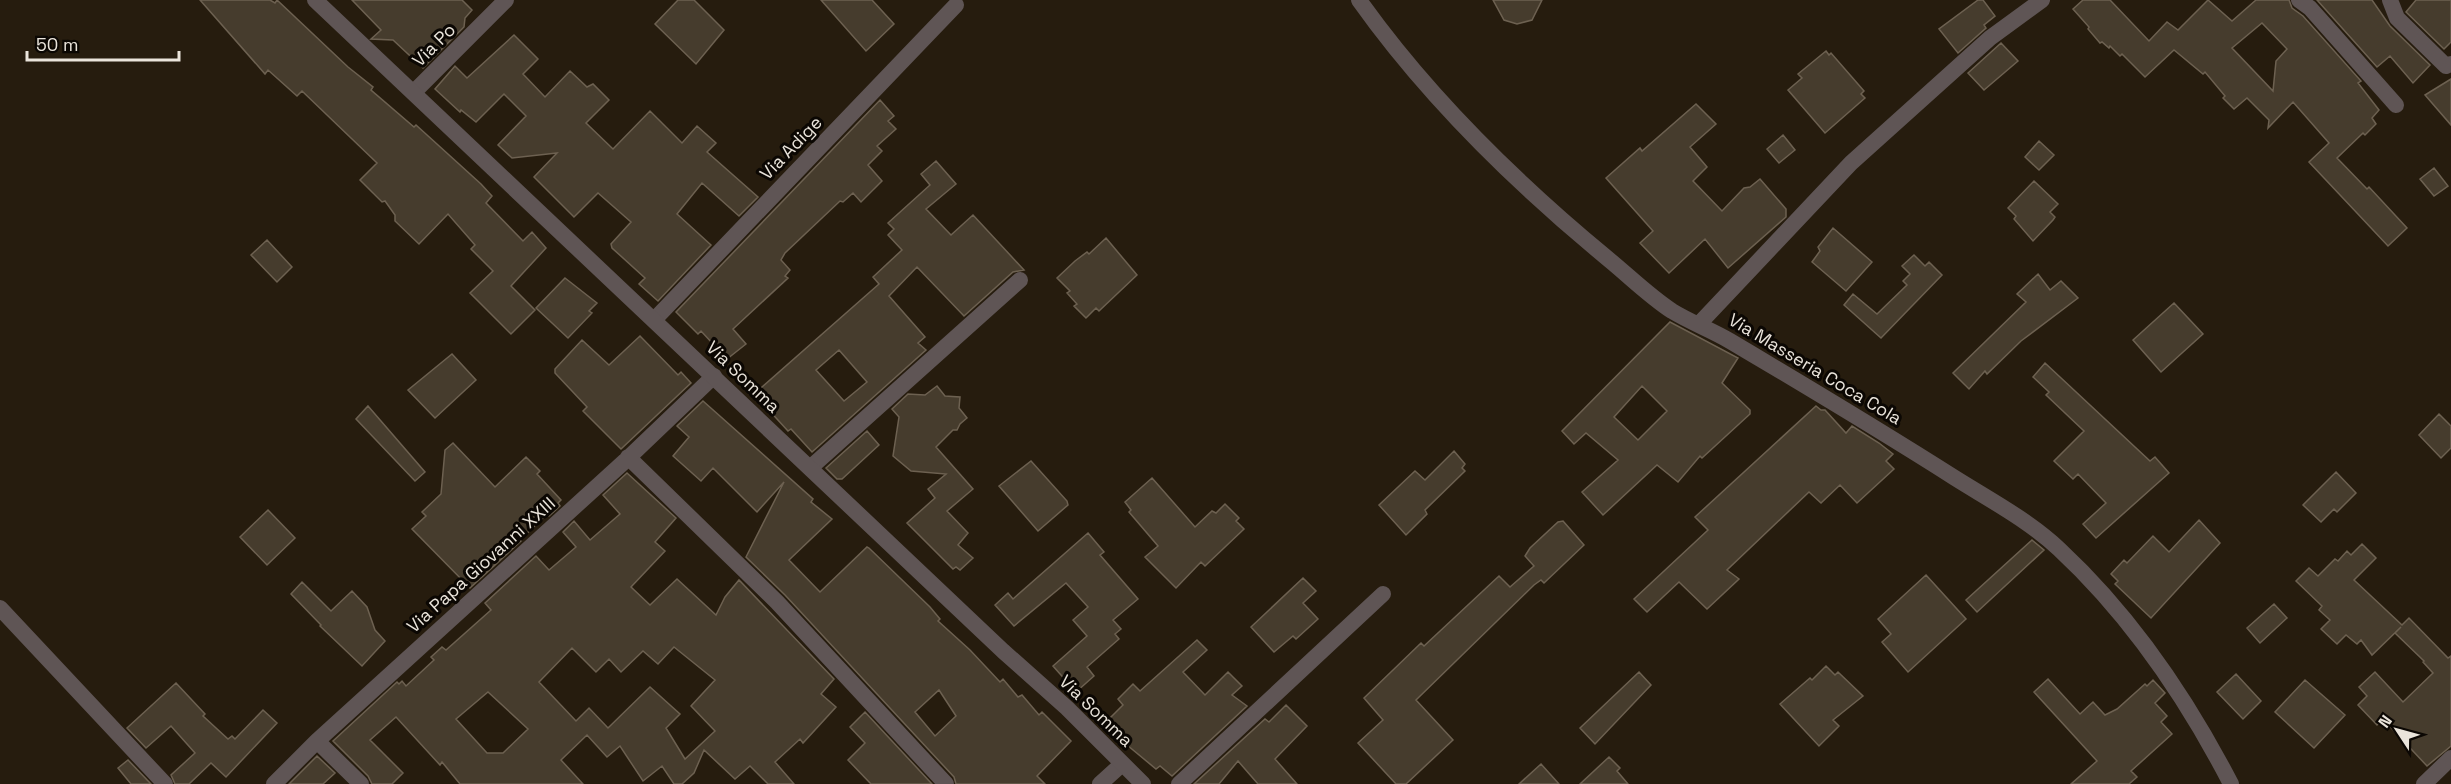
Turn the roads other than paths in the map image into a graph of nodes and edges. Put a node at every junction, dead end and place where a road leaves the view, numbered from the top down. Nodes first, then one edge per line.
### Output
1 (315, 0) edge
2 (506, 0) edge
3 (1359, 0) edge
4 (2042, 0) edge
5 (2299, 0) edge
6 (2390, 0) edge
7 (956, 5) dead end
8 (2451, 64) edge
9 (414, 92) junction
10 (2396, 105) dead end
11 (1020, 280) dead end
12 (654, 320) junction
13 (1699, 324) junction
14 (714, 376) junction
15 (628, 457) junction
16 (810, 468) junction
17 (1383, 594) dead end
18 (0, 608) edge
19 (317, 741) junction
20 (2451, 758) edge
21 (1122, 764) junction
22 (165, 784) edge
23 (274, 784) edge
24 (361, 784) edge
25 (946, 784) edge
26 (1100, 784) edge
27 (1143, 784) edge
28 (1179, 784) edge
29 (2231, 784) edge
30 (2424, 784) edge

1 - 9 street, Via Somma
2 - 9 street, Via Po
3 - 13 street, Via Masseria Coca Cola
4 - 13 street
5 - 10 street
6 - 8 street
7 - 12 street, Via Adige
9 - 12 street, Via Somma
11 - 16 street
12 - 14 street, Via Somma
13 - 29 street, Via Masseria Coca Cola
14 - 15 street, Via Papa Giovanni XXIII
14 - 16 street, Via Somma
15 - 19 street, Via Papa Giovanni XXIII
15 - 25 street
16 - 21 street, Via Somma
17 - 28 street
18 - 22 street
19 - 23 street, Via Papa Giovanni XXIII
19 - 24 street
20 - 30 street
21 - 26 street
21 - 27 street, Via Somma

